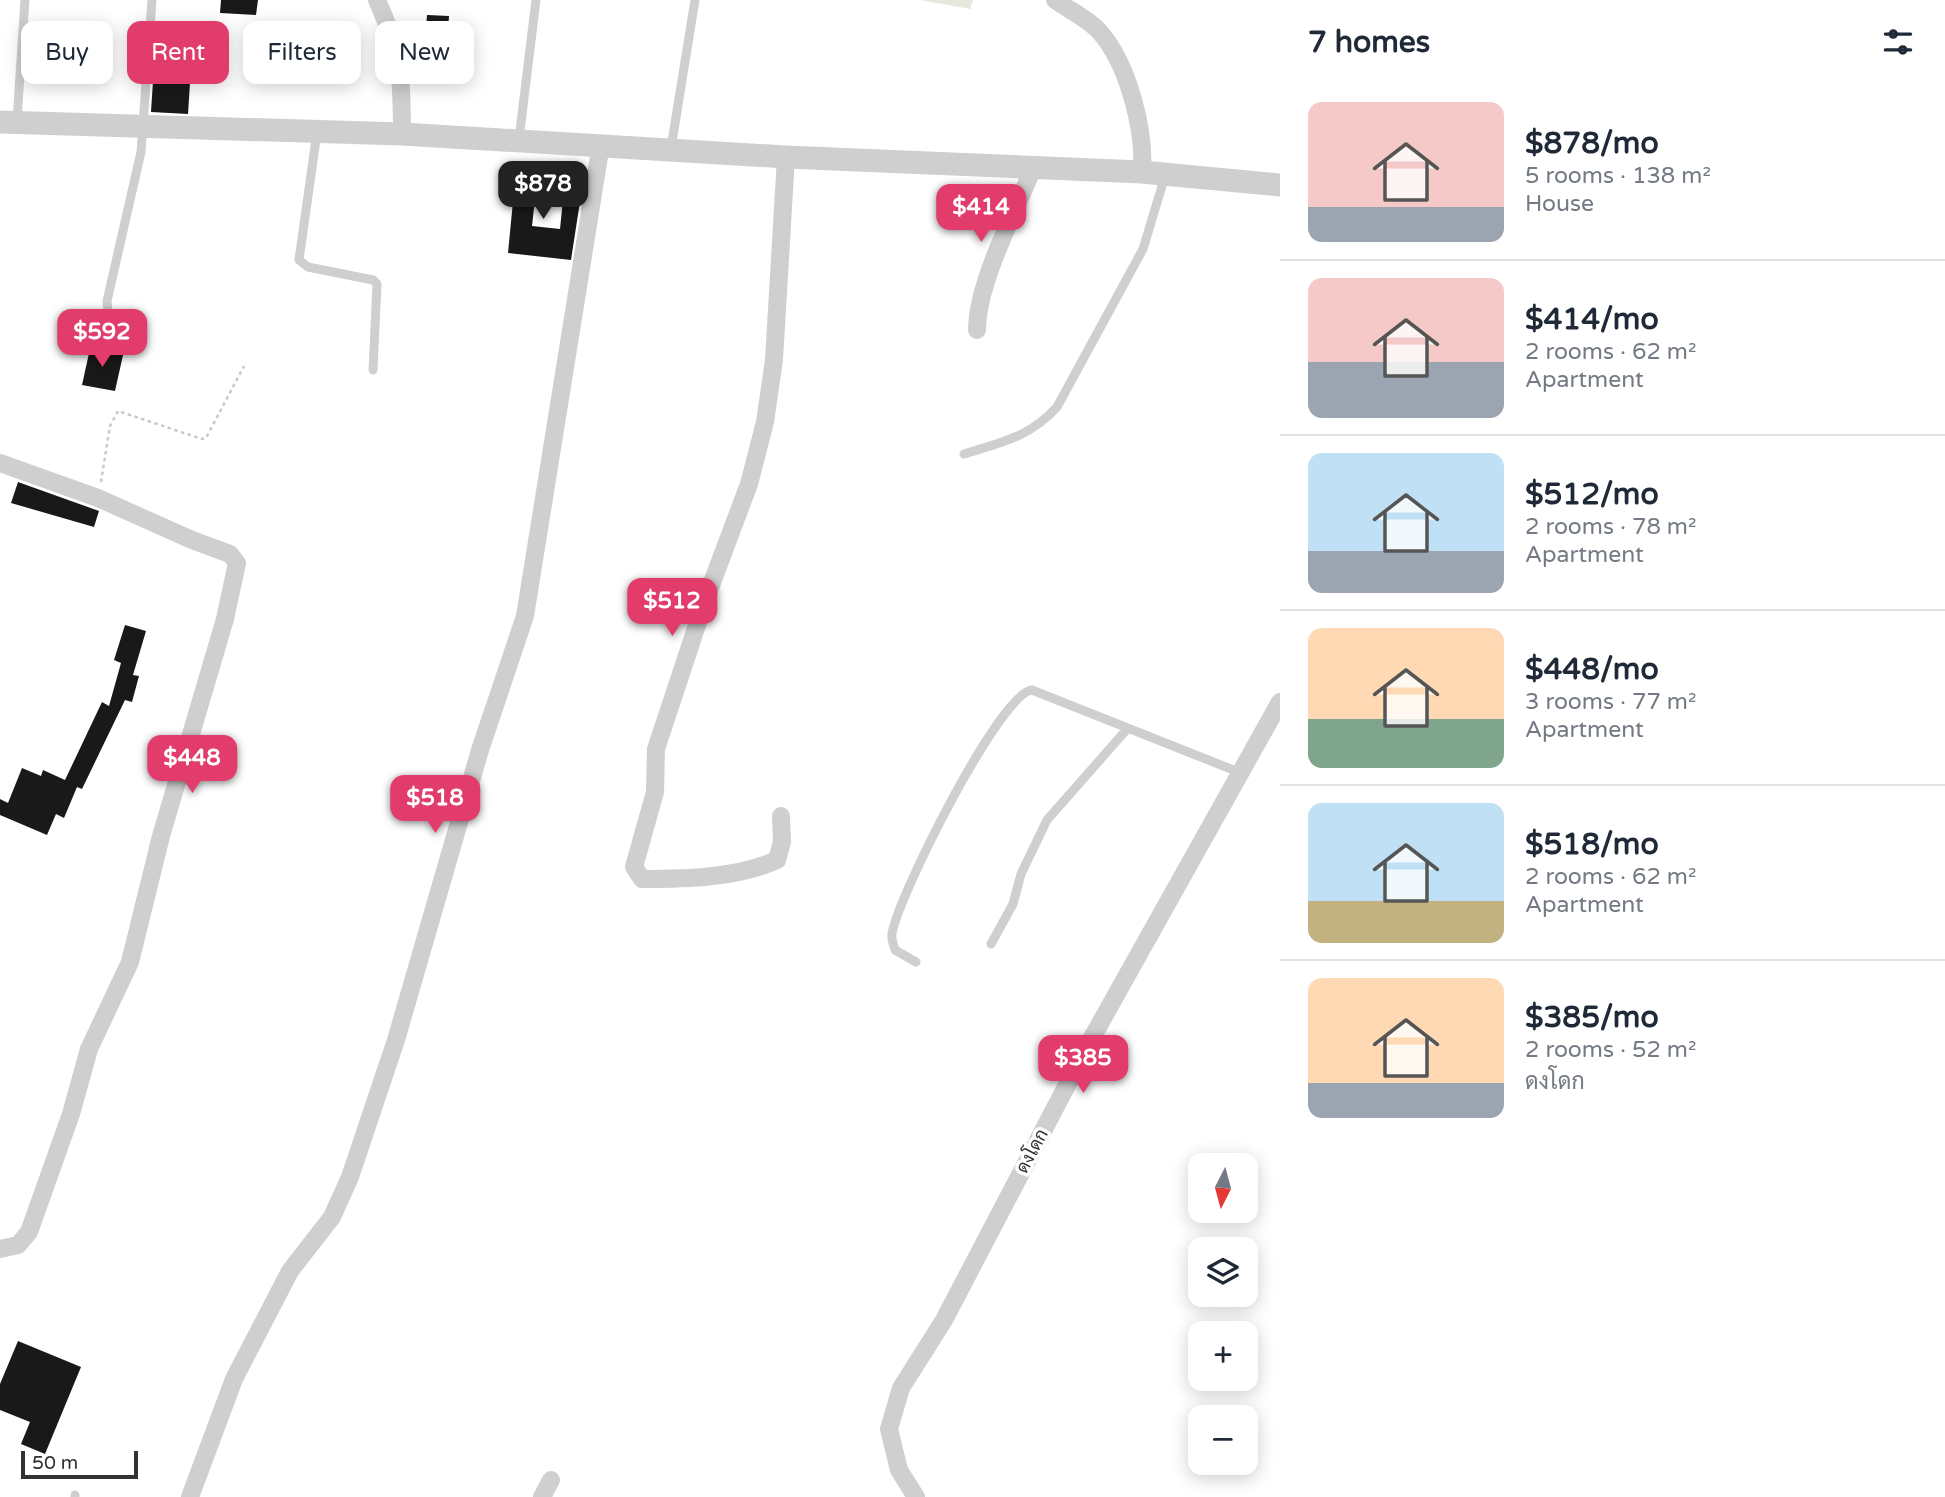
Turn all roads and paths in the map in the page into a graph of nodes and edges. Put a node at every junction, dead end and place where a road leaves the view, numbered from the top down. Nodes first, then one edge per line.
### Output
1 (25, 0) edge
2 (152, 0) edge
3 (377, 0) edge
4 (536, 0) edge
5 (695, 0) edge
6 (1055, 0) edge
7 (8, 122) edge
8 (143, 127) junction
9 (317, 132) junction
10 (402, 134) junction
11 (518, 141) junction
12 (601, 144) junction
13 (671, 149) junction
14 (786, 157) junction
15 (1033, 167) junction
16 (1142, 172) junction
17 (1166, 175) junction
18 (1280, 185) edge
19 (116, 324) dead end
20 (977, 330) dead end
21 (244, 366) dead end
22 (373, 370) dead end
23 (964, 454) dead end
24 (0, 463) edge
25 (98, 498) junction
26 (1279, 708) edge
27 (1128, 728) junction
28 (1241, 773) junction
29 (781, 816) dead end
30 (991, 944) dead end
31 (916, 962) dead end
32 (0, 1249) edge
33 (551, 1479) dead end
34 (190, 1497) edge
35 (542, 1497) edge
36 (916, 1497) edge

1 - 7 lane
2 - 8 lane
3 - 10 street
4 - 11 lane
5 - 13 lane
6 - 16 street
7 - 8 street
8 - 9 street
8 - 19 lane
9 - 10 street
9 - 22 lane
10 - 11 street
11 - 12 street
12 - 13 street
12 - 34 street
13 - 14 street
14 - 15 street
14 - 29 street
15 - 16 street
15 - 20 street
16 - 17 street
17 - 18 street
17 - 23 lane
21 - 25 path
24 - 25 street
25 - 32 street
26 - 28 street, ดงโดก
27 - 28 lane
27 - 30 lane
27 - 31 lane
28 - 36 street, ดงโดก
33 - 35 street

